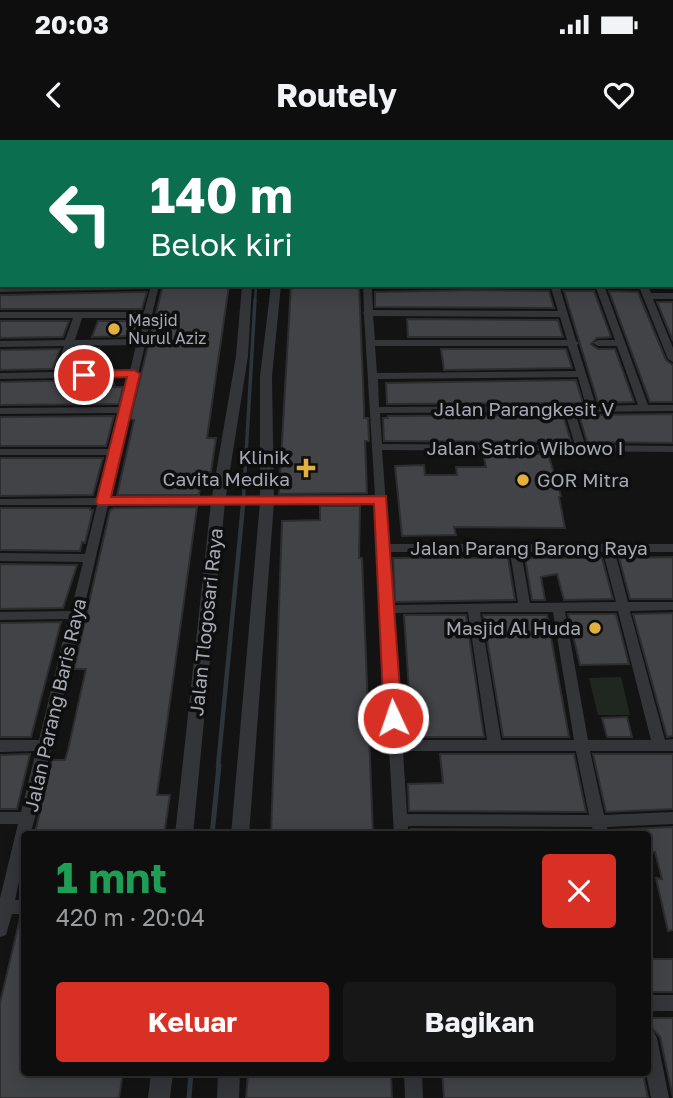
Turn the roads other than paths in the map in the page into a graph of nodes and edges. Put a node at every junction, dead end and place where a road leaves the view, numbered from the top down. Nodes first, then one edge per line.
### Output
1 (59, 287) edge
2 (155, 287) edge
3 (247, 287) edge
4 (276, 287) edge
5 (368, 287) edge
6 (555, 287) edge
7 (600, 287) edge
8 (644, 287) edge
9 (0, 289) edge
10 (648, 296) junction
11 (673, 296) edge
12 (367, 313) junction
13 (434, 314) junction
14 (565, 314) junction
15 (0, 315) edge
16 (78, 315) junction
17 (148, 315) junction
18 (435, 325) dead end
19 (141, 342) junction
20 (69, 343) junction
21 (574, 343) junction
22 (598, 343) dead end
23 (621, 343) junction
24 (0, 344) edge
25 (370, 344) junction
26 (673, 359) edge
27 (134, 374) junction
28 (583, 374) junction
29 (58, 375) junction
30 (0, 376) edge
31 (372, 376) junction
32 (569, 408) junction
33 (673, 408) edge
34 (592, 409) junction
35 (644, 409) junction
36 (125, 410) junction
37 (375, 410) junction
38 (0, 411) edge
39 (377, 447) junction
40 (580, 449) junction
41 (673, 449) edge
42 (0, 452) edge
43 (115, 452) junction
44 (381, 499) junction
45 (0, 502) edge
46 (103, 502) junction
47 (221, 502) junction
48 (259, 502) junction
49 (385, 548) junction
50 (608, 548) junction
51 (673, 548) edge
52 (515, 549) junction
53 (0, 557) edge
54 (90, 558) junction
55 (624, 606) junction
56 (673, 606) edge
57 (525, 608) junction
58 (558, 608) junction
59 (388, 609) junction
60 (474, 610) junction
61 (77, 615) junction
62 (0, 616) edge
63 (44, 745) junction
64 (666, 745) edge
65 (0, 746) edge
66 (394, 746) junction
67 (495, 746) junction
68 (582, 746) junction
69 (0, 818) edge
70 (29, 818) junction
71 (673, 818) edge
72 (400, 827) edge
73 (599, 828) edge
74 (25, 831) edge
75 (184, 831) edge
76 (240, 831) edge
77 (21, 844) edge
78 (2, 907) edge
79 (21, 907) edge
80 (0, 930) edge
81 (651, 1003) edge
82 (673, 1003) edge
83 (651, 1053) edge
84 (162, 1076) edge
85 (229, 1076) edge
86 (413, 1076) edge
87 (159, 1098) edge
88 (228, 1098) edge
89 (414, 1098) edge
90 (660, 1098) edge

1 - 9 street
2 - 17 street, Jalan Parang Baris Raya
3 - 47 street, Jalan Tlogosari Raya
4 - 48 street
5 - 12 street, Jalan Parang Barong Raya
6 - 14 street
7 - 23 street
8 - 10 street
10 - 11 street
10 - 26 street
12 - 13 street
12 - 25 street, Jalan Parang Barong Raya
13 - 14 street
13 - 18 street
14 - 21 street
15 - 16 street
16 - 17 street
16 - 20 street
17 - 19 street, Jalan Parang Baris Raya
19 - 20 street
19 - 27 street, Jalan Parang Baris Raya
20 - 24 street
20 - 29 street
21 - 25 street
21 - 28 street
22 - 23 street
23 - 35 street
25 - 31 street, Jalan Parang Barong Raya
27 - 29 street
27 - 36 street, Jalan Parang Baris Raya
28 - 31 street
28 - 34 street
29 - 30 street
31 - 37 street, Jalan Parang Barong Raya
32 - 34 street, Jalan Parangkesit V
32 - 37 street, Jalan Parangkesit V
32 - 40 street
33 - 35 street, Jalan Parangkesit V
34 - 35 street, Jalan Parangkesit V
36 - 38 street
36 - 43 street, Jalan Parang Baris Raya
37 - 39 street, Jalan Parang Barong Raya
39 - 40 street, Jalan Satrio Wibowo I
39 - 44 street, Jalan Parang Barong Raya
40 - 41 street, Jalan Satrio Wibowo I
42 - 43 street
43 - 46 street, Jalan Parang Baris Raya
44 - 48 street
44 - 49 street, Jalan Parang Barong Raya
45 - 46 street
46 - 47 street
46 - 54 street, Jalan Parang Baris Raya
47 - 48 street
47 - 75 street, Jalan Tlogosari Raya
48 - 76 street
49 - 52 street, Jalan Parang Barong Raya
49 - 59 street, Jalan Parang Barong Raya
50 - 51 street, Jalan Parang Barong Raya
50 - 52 street, Jalan Parang Barong Raya
50 - 55 street
52 - 57 street
53 - 54 street
54 - 61 street, Jalan Parang Baris Raya
55 - 56 street
55 - 58 street
55 - 64 street
57 - 58 street
57 - 60 street
58 - 68 street
59 - 60 street
59 - 66 street, Jalan Parang Barong Raya
60 - 67 street
61 - 62 street
61 - 63 street, Jalan Parang Baris Raya
63 - 65 street
63 - 70 street, Jalan Parang Baris Raya
64 - 68 street
66 - 67 street
66 - 72 street, Jalan Parang Barong Raya
67 - 68 street
68 - 73 street
69 - 70 street
70 - 74 street, Jalan Parang Baris Raya
71 - 73 street
72 - 73 street
77 - 78 street, Jalan Parang Baris Raya
78 - 79 street
78 - 80 street, Jalan Parang Baris Raya
81 - 82 street
83 - 90 street
84 - 87 street
85 - 88 street
86 - 89 street

